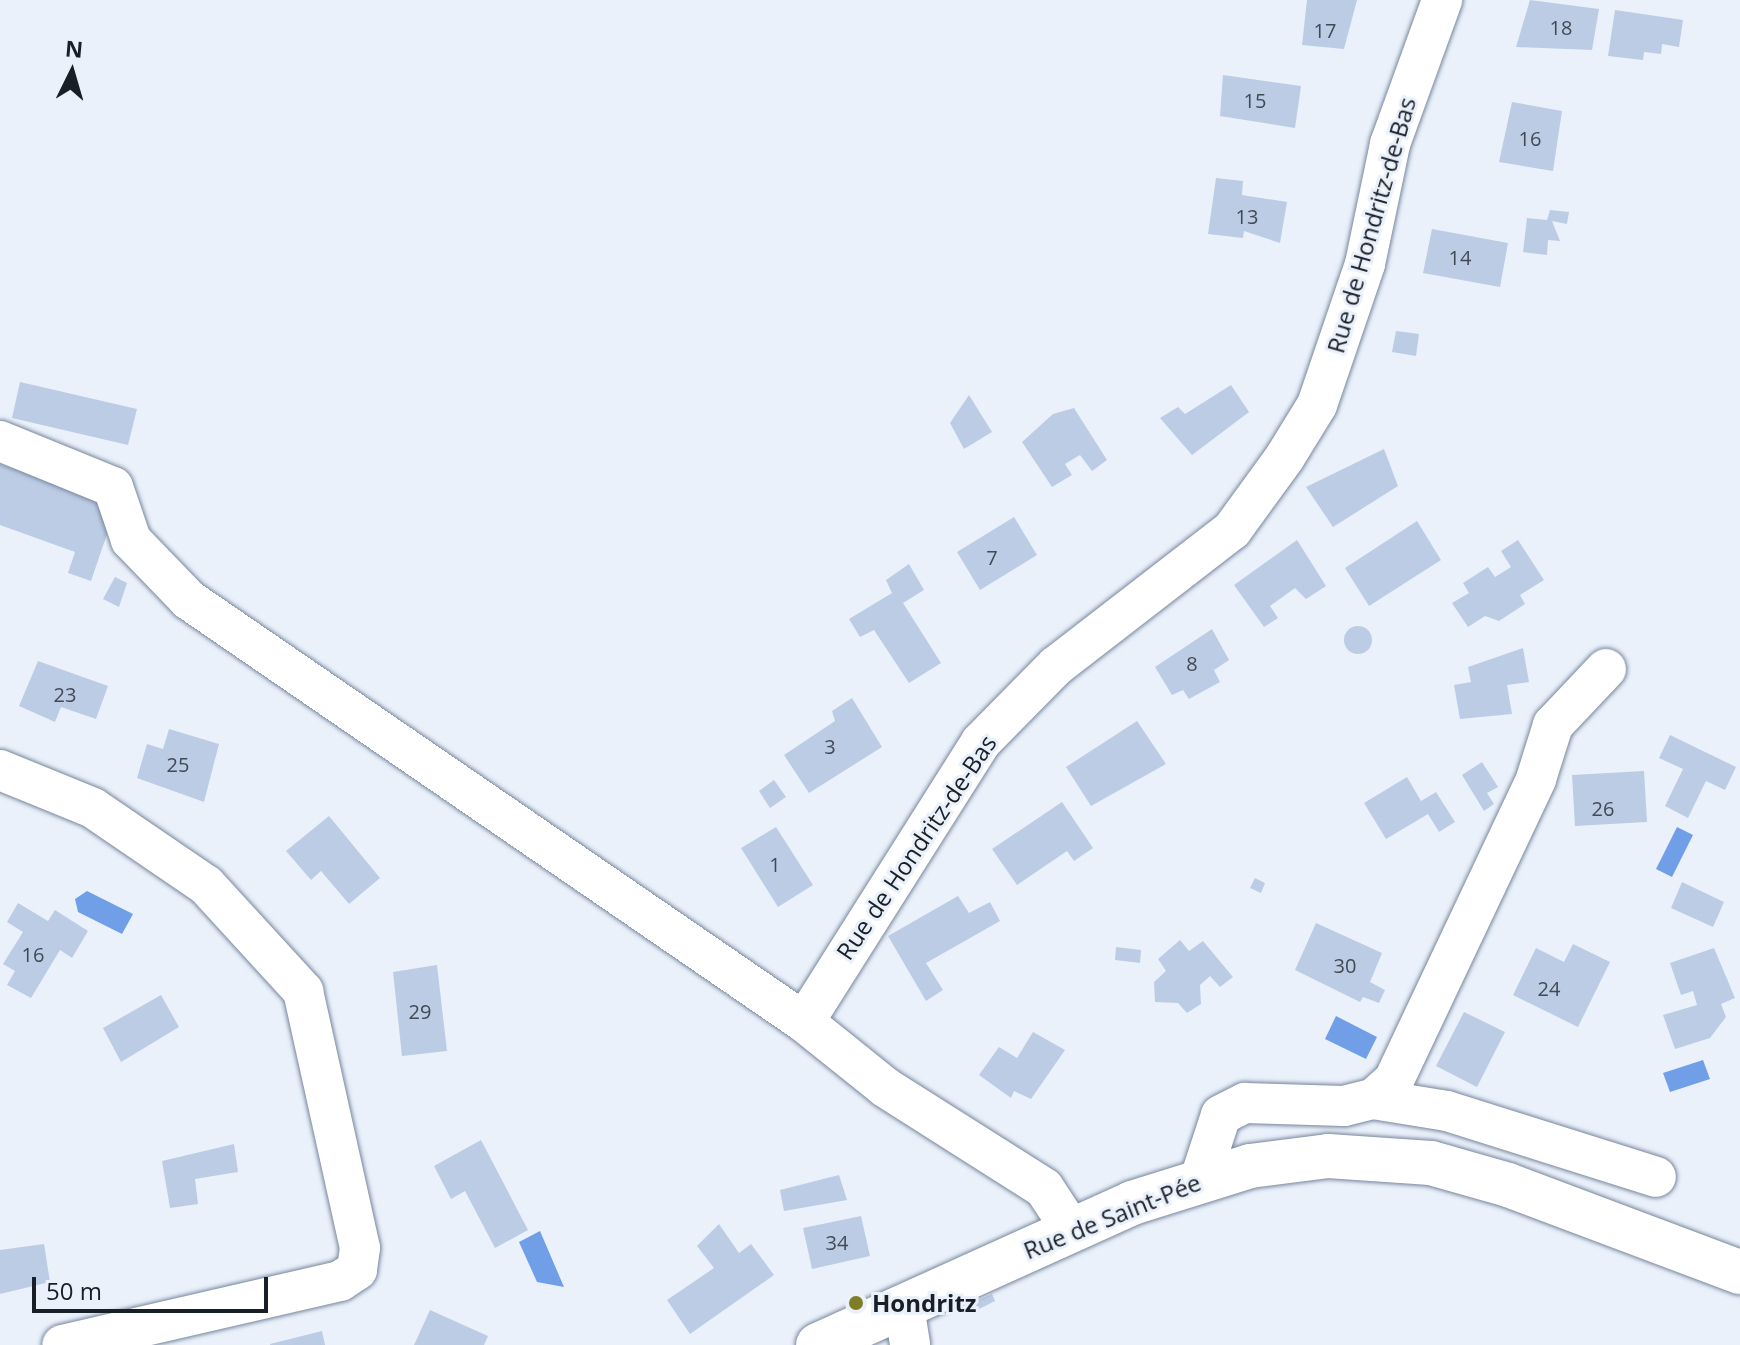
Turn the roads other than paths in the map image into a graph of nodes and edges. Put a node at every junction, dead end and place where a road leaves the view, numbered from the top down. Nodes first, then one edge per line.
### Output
1 (1442, 0) edge
2 (0, 441) edge
3 (1606, 669) dead end
4 (0, 770) edge
5 (804, 1022) junction
6 (1373, 1099) junction
7 (1656, 1177) dead end
8 (1200, 1179) junction
9 (1071, 1229) junction
10 (1740, 1272) edge
11 (907, 1326) edge
12 (144, 1337) edge
13 (62, 1345) edge
14 (818, 1345) edge

1 - 5 street, Rue de Hondritz-de-Bas
2 - 5 street
3 - 6 street
4 - 12 street
5 - 9 street
6 - 7 street
6 - 8 street
8 - 9 main road, Rue de Saint-Pée
8 - 10 main road, Rue de Saint-Pée
9 - 11 main road, Rue de Saint-Pée
11 - 14 main road, Rue de Saint-Pée
12 - 13 street

